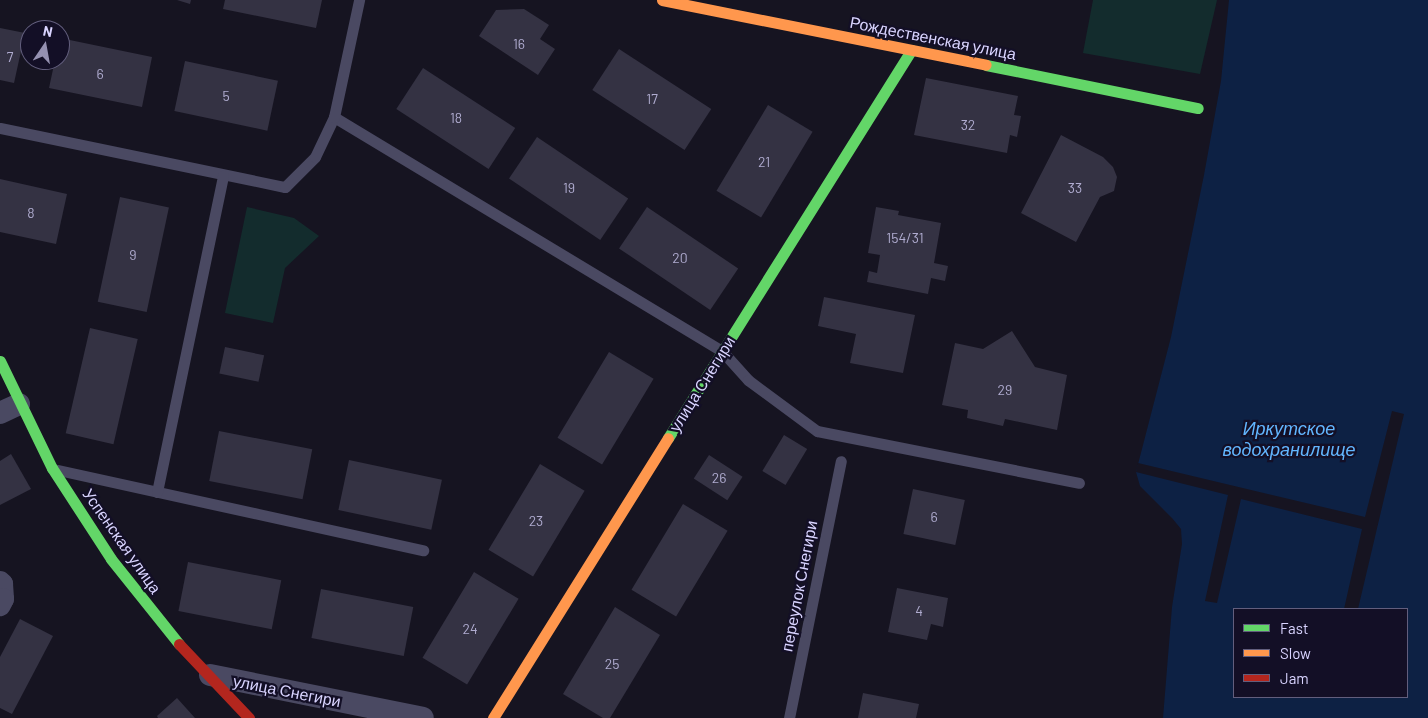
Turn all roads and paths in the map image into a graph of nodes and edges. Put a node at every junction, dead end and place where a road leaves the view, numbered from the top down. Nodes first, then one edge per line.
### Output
1 (359, 0) edge
2 (662, 0) edge
3 (911, 50) junction
4 (1198, 108) dead end
5 (334, 117) junction
6 (0, 128) edge
7 (223, 176) junction
8 (722, 351) junction
9 (0, 361) edge
10 (9, 409) edge
11 (841, 461) dead end
12 (52, 468) junction
13 (1079, 483) dead end
14 (157, 492) junction
15 (423, 550) dead end
16 (0, 582) edge
17 (0, 605) edge
18 (210, 676) junction
19 (249, 718) edge
20 (423, 718) edge
21 (493, 718) edge
22 (789, 718) edge

1 - 5 lane
2 - 3 street, Рождественская улица
3 - 4 street, Рождественская улица
3 - 8 street, улица Снегири
5 - 7 lane
5 - 8 lane
6 - 7 lane
7 - 14 lane
8 - 13 lane
8 - 21 street, улица Снегири
9 - 10 street, Успенская улица
10 - 12 street, Успенская улица
11 - 22 lane, переулок Снегири
12 - 14 lane
12 - 18 street, Успенская улица
14 - 15 lane
16 - 17 street
18 - 19 street, Успенская улица
18 - 20 street, улица Снегири

